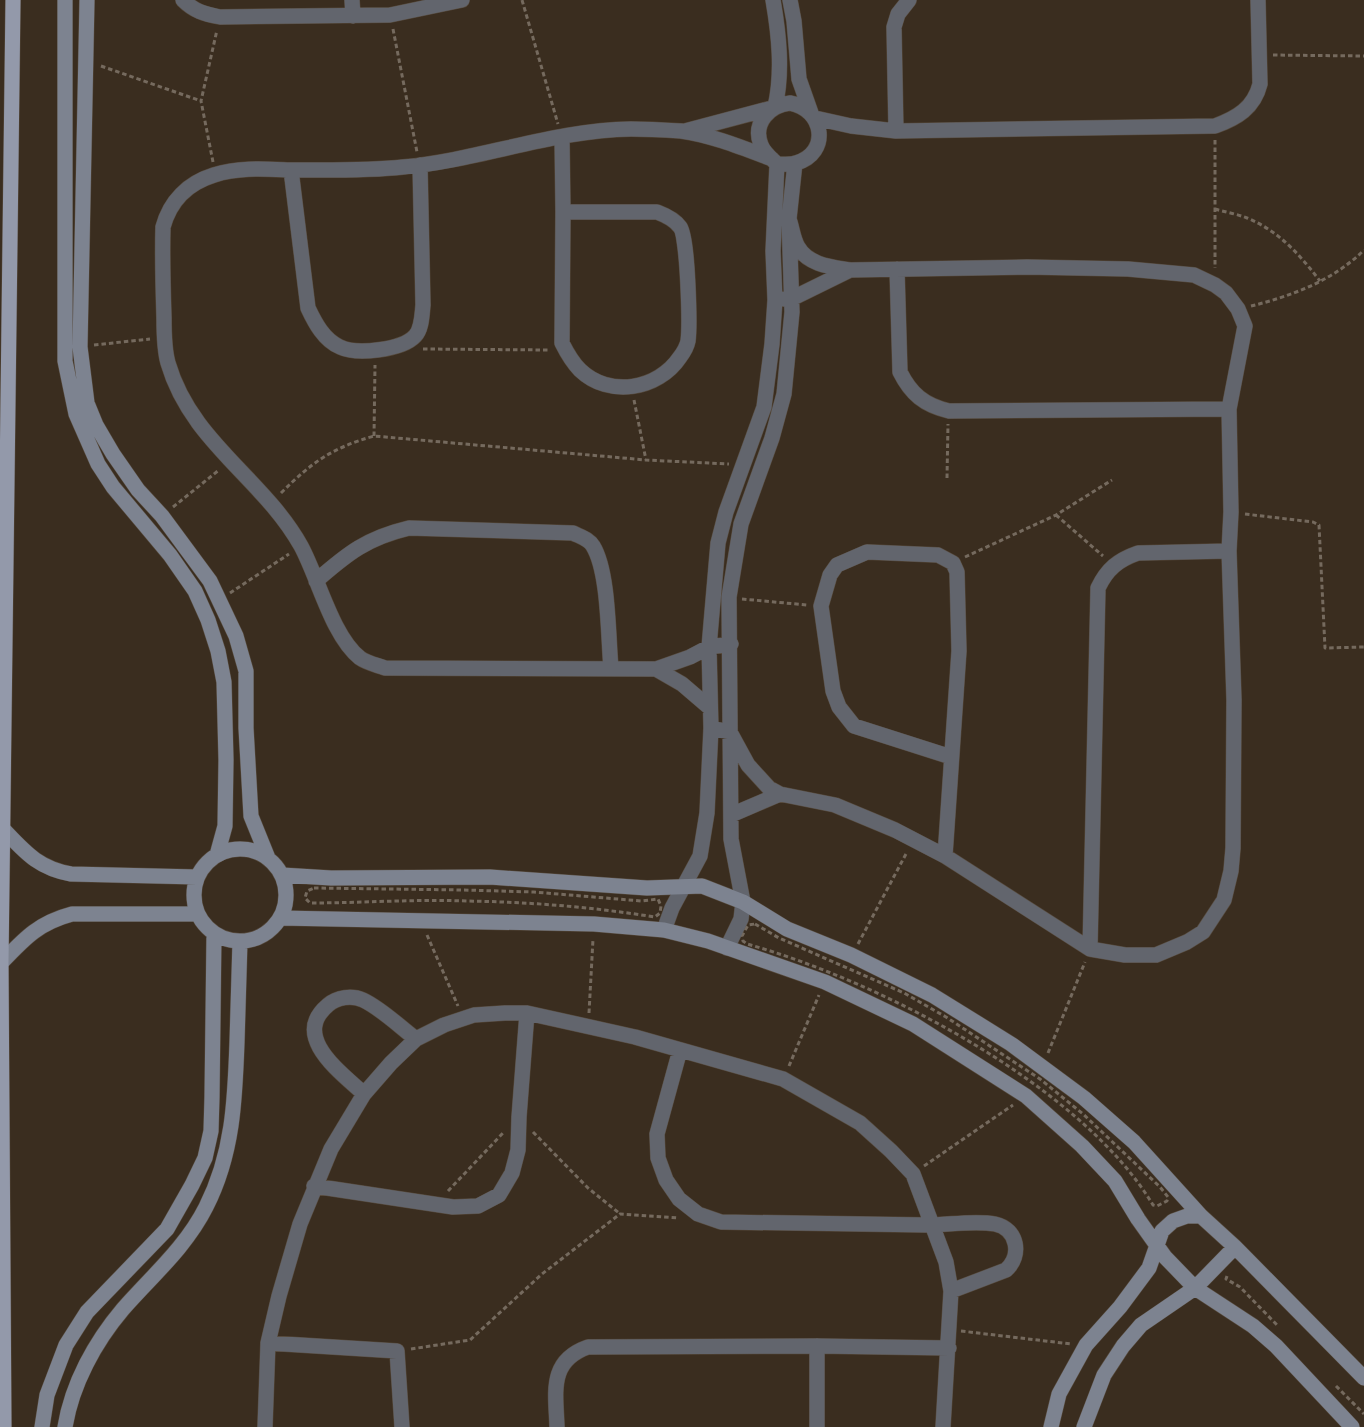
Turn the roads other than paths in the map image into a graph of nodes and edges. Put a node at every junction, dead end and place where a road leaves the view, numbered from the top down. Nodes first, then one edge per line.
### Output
1 (13, 0) edge
2 (65, 0) edge
3 (87, 0) edge
4 (183, 0) edge
5 (462, 0) edge
6 (762, 0) edge
7 (790, 0) edge
8 (909, 0) edge
9 (1258, 0) edge
10 (774, 5) edge
11 (352, 8) edge
12 (773, 108) junction
13 (813, 116) junction
14 (851, 126) junction
15 (682, 131) junction
16 (896, 131) junction
17 (562, 137) junction
18 (819, 139) junction
19 (774, 161) junction
20 (795, 163) junction
21 (420, 165) junction
22 (291, 170) junction
23 (563, 212) junction
24 (789, 219) junction
25 (897, 269) junction
26 (850, 270) junction
27 (791, 299) junction
28 (775, 300) junction
29 (1229, 409) junction
30 (1229, 551) junction
31 (316, 580) junction
32 (731, 644) junction
33 (709, 647) junction
34 (611, 668) junction
35 (656, 669) junction
36 (710, 708) junction
37 (711, 728) junction
38 (730, 732) junction
39 (951, 757) junction
40 (780, 794) junction
41 (731, 815) junction
42 (3, 829) junction
43 (704, 836) junction
44 (731, 839) junction
45 (217, 855) junction
46 (945, 856) junction
47 (268, 858) junction
48 (282, 875) junction
49 (198, 877) junction
50 (686, 886) junction
51 (743, 902) junction
52 (198, 914) junction
53 (280, 918) junction
54 (664, 930) junction
55 (214, 934) junction
56 (240, 941) junction
57 (727, 948) junction
58 (1090, 949) junction
59 (1, 963) edge
60 (527, 1013) junction
61 (416, 1039) junction
62 (680, 1050) junction
63 (1, 1060) edge
64 (364, 1094) junction
65 (1, 1153) edge
66 (314, 1186) junction
67 (1201, 1216) junction
68 (933, 1225) junction
69 (1157, 1245) junction
70 (1235, 1247) junction
71 (1195, 1288) junction
72 (951, 1292) junction
73 (268, 1343) junction
74 (817, 1346) junction
75 (949, 1348) junction
76 (1364, 1378) edge
77 (4, 1427) edge
78 (42, 1427) edge
79 (65, 1427) edge
80 (265, 1427) edge
81 (402, 1427) edge
82 (557, 1427) edge
83 (818, 1427) edge
84 (943, 1427) edge
85 (1051, 1427) edge
86 (1084, 1427) edge
87 (1352, 1427) edge

1 - 42 main road
2 - 45 street
3 - 47 street
4 - 11 street
5 - 11 street
6 - 10 street
7 - 13 street
8 - 16 street
9 - 16 street
10 - 12 street
12 - 13 street
12 - 15 street
12 - 19 street
13 - 14 street
13 - 18 street
14 - 16 street
14 - 18 street
15 - 17 street
15 - 19 street
17 - 21 street
17 - 23 street
18 - 20 street
19 - 20 street
19 - 28 street
20 - 24 street
21 - 22 street
21 - 22 street
22 - 31 street
23 - 23 street
24 - 26 street
24 - 27 street
25 - 26 street
25 - 29 street
25 - 29 street
26 - 27 street
27 - 28 street
27 - 32 street
28 - 33 street
29 - 30 street
30 - 58 street
30 - 58 street
31 - 34 street
31 - 34 street
32 - 33 street
32 - 38 street
33 - 35 street
33 - 36 street
34 - 35 street
35 - 36 street
36 - 37 street
37 - 38 street
37 - 43 street
38 - 40 street
38 - 41 street
39 - 39 street
39 - 46 street
40 - 41 street
40 - 46 street
41 - 44 street
42 - 49 street
42 - 59 main road
43 - 44 street
43 - 50 street
44 - 51 street
45 - 47 street
45 - 49 street
46 - 58 street
47 - 48 street
48 - 50 street
48 - 53 street
49 - 52 street
50 - 51 street
50 - 54 street
51 - 57 street
51 - 67 street
52 - 55 street
52 - 59 street
53 - 54 street
53 - 56 street
54 - 57 street
55 - 56 street
55 - 78 street
56 - 79 street
57 - 69 street
59 - 63 main road
60 - 61 street
60 - 62 street
60 - 66 street
61 - 64 street
61 - 64 street
62 - 68 street
62 - 68 street
63 - 65 main road
64 - 66 street
65 - 77 main road
66 - 73 street
67 - 69 street
67 - 70 street
68 - 72 street
68 - 72 street
69 - 71 street
69 - 85 street
70 - 71 street
70 - 76 street
71 - 86 street
71 - 87 street
72 - 75 street
73 - 80 street
73 - 81 street
74 - 75 street
74 - 82 street
74 - 83 street
75 - 84 street

